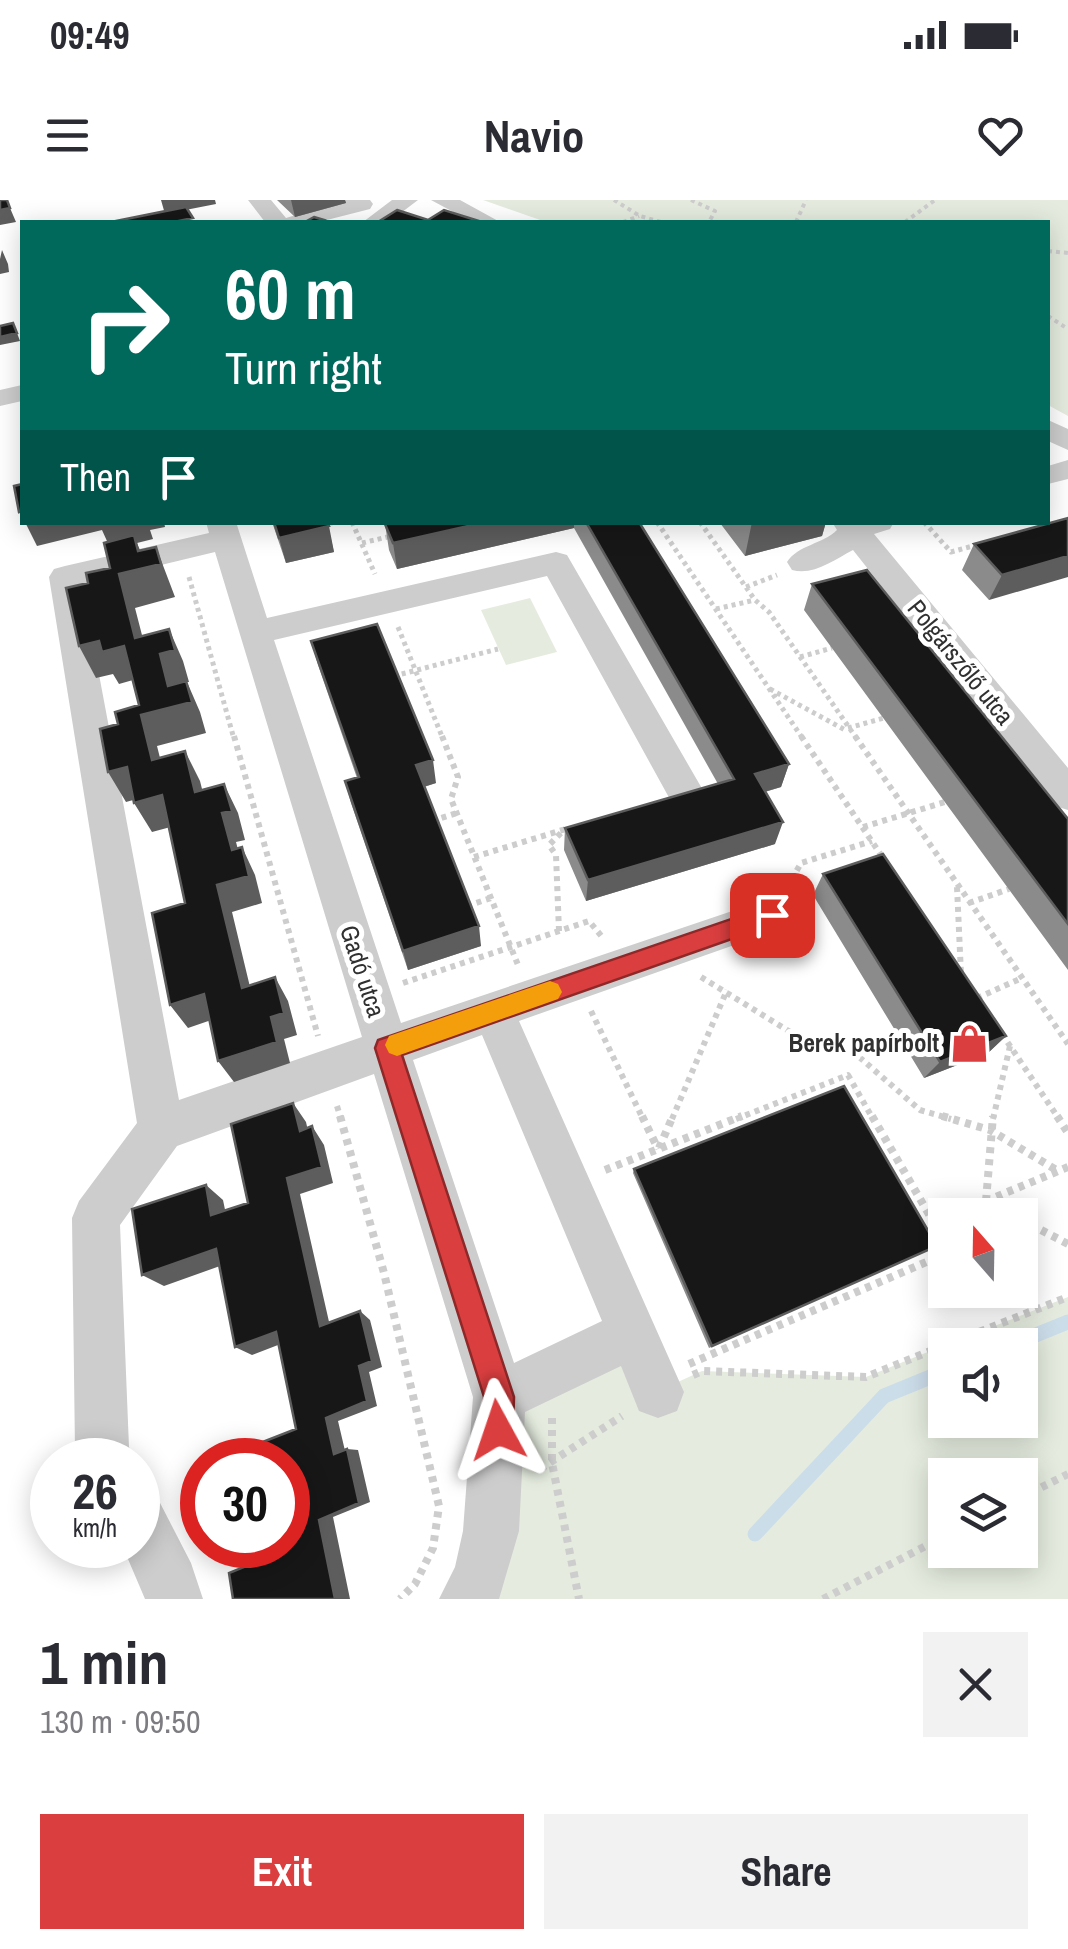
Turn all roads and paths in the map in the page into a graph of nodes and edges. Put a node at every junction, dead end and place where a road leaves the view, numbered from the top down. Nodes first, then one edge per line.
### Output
1 (259, 200) edge
2 (357, 200) edge
3 (406, 200) edge
4 (442, 200) edge
5 (614, 200) edge
6 (692, 200) edge
7 (935, 200) edge
8 (640, 216) junction
9 (275, 220) edge
10 (302, 220) edge
11 (377, 220) edge
12 (485, 220) edge
13 (628, 220) edge
14 (654, 220) edge
15 (710, 220) edge
16 (908, 220) edge
17 (353, 525) edge
18 (659, 525) edge
19 (702, 525) edge
20 (860, 525) edge
21 (927, 525) edge
22 (224, 531) edge
23 (397, 535) edge
24 (362, 543) junction
25 (991, 551) edge
26 (803, 562) dead end
27 (773, 577) dead end
28 (746, 588) junction
29 (754, 600) junction
30 (388, 602) junction
31 (716, 609) junction
32 (255, 633) junction
33 (498, 648) dead end
34 (832, 648) edge
35 (800, 657) junction
36 (415, 671) junction
37 (393, 676) edge
38 (769, 688) junction
39 (884, 718) edge
40 (849, 730) junction
41 (443, 741) junction
42 (432, 744) dead end
43 (686, 792) edge
44 (1068, 795) edge
45 (945, 802) dead end
46 (457, 813) junction
47 (906, 814) junction
48 (432, 820) edge
49 (580, 824) edge
50 (862, 827) junction
51 (566, 829) junction
52 (872, 841) junction
53 (474, 857) junction
54 (894, 874) edge
55 (956, 886) junction
56 (1009, 889) dead end
57 (491, 898) junction
58 (969, 903) junction
59 (466, 906) edge
60 (772, 915) joint
61 (559, 931) junction
62 (510, 947) junction
63 (950, 957) edge
64 (642, 960) junction
65 (961, 974) junction
66 (1022, 978) junction
67 (578, 982) junction
68 (727, 990) junction
69 (370, 994) junction
70 (977, 998) junction
71 (512, 1005) junction
72 (988, 1014) edge
73 (999, 1030) edge
74 (1067, 1040) edge
75 (1010, 1046) junction
76 (387, 1048) junction
77 (160, 1129) junction
78 (990, 1130) junction
79 (1068, 1133) edge
80 (658, 1149) junction
81 (1068, 1167) edge
82 (1058, 1171) junction
83 (568, 1184) junction
84 (986, 1198) edge
85 (993, 1198) edge
86 (928, 1213) edge
87 (1038, 1228) edge
88 (1068, 1244) edge
89 (928, 1262) edge
90 (1068, 1297) edge
91 (989, 1328) edge
92 (633, 1333) junction
93 (928, 1352) edge
94 (552, 1372) junction
95 (685, 1375) junction
96 (499, 1397) junction
97 (102, 1438) edge
98 (552, 1463) junction
99 (1068, 1474) edge
100 (1038, 1489) edge
101 (496, 1494) junction
102 (928, 1545) edge
103 (160, 1561) edge
104 (174, 1599) edge
105 (468, 1599) edge
106 (579, 1599) edge
107 (823, 1599) edge

1 - 9 street
2 - 10 street
3 - 11 street
4 - 12 street
5 - 8 path
6 - 15 path
7 - 16 path
8 - 13 path
8 - 14 path
17 - 24 path
18 - 31 path
19 - 28 path
20 - 26 street
20 - 44 street, Polgárszőlő utca
21 - 25 path
22 - 32 street, Gadó utca
22 - 77 street
23 - 24 path
24 - 30 path
27 - 28 path
28 - 29 path
29 - 31 path
29 - 35 path
30 - 32 street
30 - 36 path
30 - 43 street
31 - 38 path
32 - 69 street, Gadó utca
33 - 36 path
34 - 35 path
35 - 40 path
36 - 37 path
36 - 41 path
38 - 40 path
38 - 50 path
39 - 40 path
40 - 47 path
41 - 42 path
41 - 46 path
45 - 47 path
46 - 48 path
46 - 53 path
47 - 50 path
47 - 55 path
49 - 51 path
50 - 52 path
51 - 53 path
51 - 61 path
52 - 54 path
52 - 60 path
53 - 57 path
55 - 58 path
55 - 65 path
56 - 58 path
57 - 59 path
57 - 62 path
58 - 66 path
60 - 64 street
61 - 62 path
61 - 64 path
62 - 69 path
62 - 71 path
63 - 65 path
64 - 67 street
64 - 68 path
65 - 70 path
66 - 70 path
66 - 74 path
67 - 71 street
67 - 80 path
68 - 78 path
68 - 80 path
69 - 76 street, Gadó utca
70 - 72 path
71 - 76 street
71 - 83 street
73 - 75 path
75 - 78 path
75 - 79 path
76 - 77 street
76 - 96 street, Gadó utca
77 - 97 street
78 - 82 path
78 - 84 path
80 - 83 path
80 - 86 path
81 - 82 path
82 - 85 path
83 - 92 street
87 - 88 path
89 - 95 path
90 - 91 path
92 - 94 street
92 - 95 street
93 - 95 path
94 - 96 street
94 - 98 path
95 - 98 path
96 - 101 street, Gadó utca
98 - 101 path
98 - 106 path
99 - 100 path
101 - 105 street, Gadó utca
102 - 107 path
103 - 104 street

